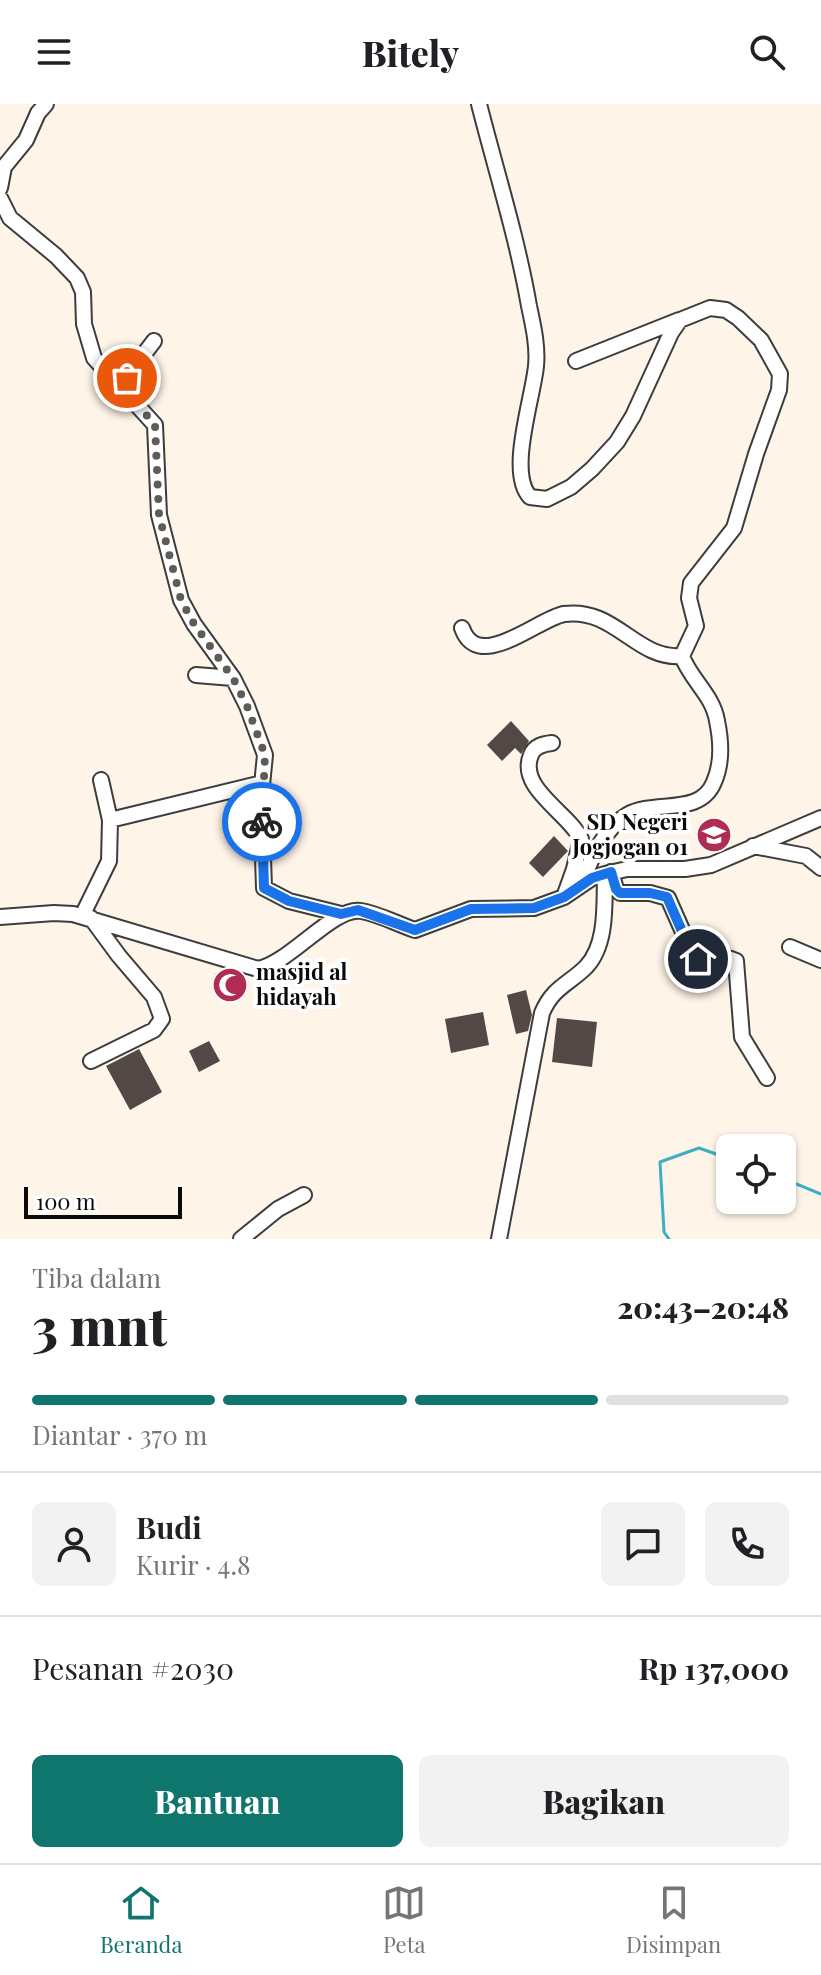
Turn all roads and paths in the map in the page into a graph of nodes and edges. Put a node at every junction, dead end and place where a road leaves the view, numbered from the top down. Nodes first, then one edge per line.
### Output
1 (46, 104) edge
2 (479, 104) edge
3 (0, 188) edge
4 (0, 198) edge
5 (680, 320) junction
6 (154, 341) dead end
7 (576, 361) dead end
8 (136, 403) junction
9 (462, 628) dead end
10 (682, 656) junction
11 (196, 675) dead end
12 (233, 678) junction
13 (552, 743) dead end
14 (101, 780) dead end
15 (262, 783) junction
16 (821, 818) edge
17 (110, 820) junction
18 (753, 846) junction
19 (821, 868) edge
20 (608, 873) junction
21 (580, 886) junction
22 (564, 897) junction
23 (341, 914) junction
24 (0, 917) edge
25 (86, 917) junction
26 (790, 947) dead end
27 (821, 960) edge
28 (91, 1061) dead end
29 (767, 1078) dead end
30 (304, 1195) dead end
31 (241, 1239) edge
32 (499, 1239) edge

1 - 3 street
2 - 5 street
4 - 8 street
5 - 7 street
5 - 10 street
6 - 8 street
8 - 12 street
9 - 10 street
10 - 21 street
11 - 12 street
12 - 15 street
13 - 22 street
14 - 17 street
15 - 17 street
15 - 23 street
16 - 18 street
17 - 25 street
18 - 19 street
18 - 20 street
20 - 21 street
20 - 29 street
20 - 32 street
21 - 22 street
22 - 23 street
23 - 25 street
24 - 25 street
25 - 28 street
26 - 27 street
30 - 31 street

